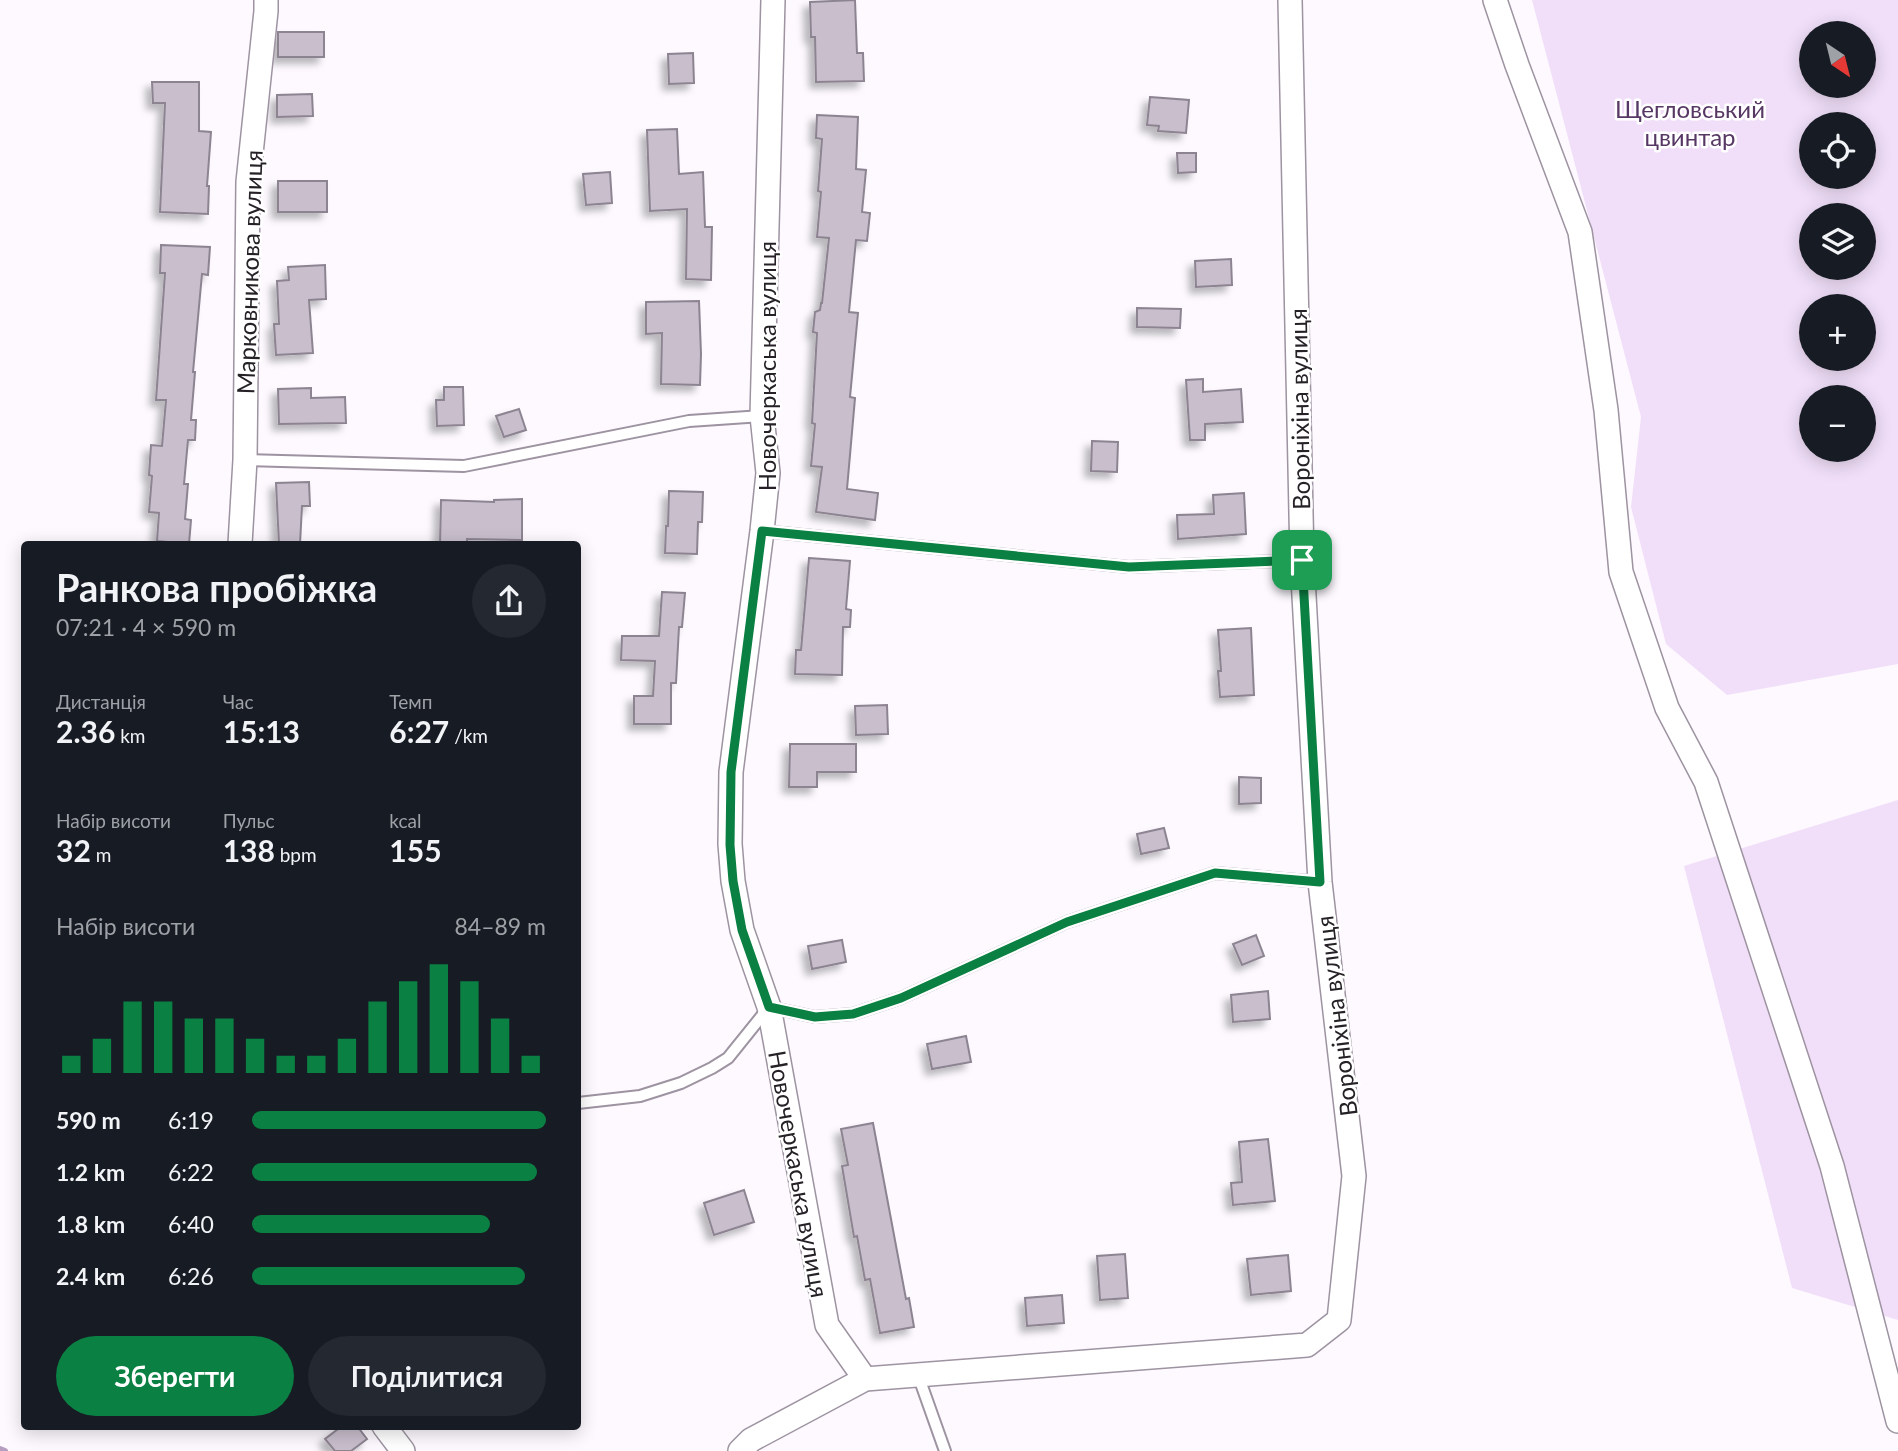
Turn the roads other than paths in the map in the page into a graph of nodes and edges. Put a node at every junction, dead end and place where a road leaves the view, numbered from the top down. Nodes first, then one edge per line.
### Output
1 (265, 0) edge
2 (773, 0) edge
3 (1290, 0) edge
4 (1494, 0) edge
5 (762, 416) junction
6 (245, 460) junction
7 (762, 531) junction
8 (240, 541) edge
9 (1302, 560) junction
10 (1320, 882) junction
11 (769, 1007) junction
12 (581, 1103) edge
13 (918, 1375) junction
14 (865, 1379) junction
15 (1898, 1421) edge
16 (387, 1430) edge
17 (403, 1451) edge
18 (740, 1451) edge
19 (945, 1451) edge

1 - 6 street, Марковникова вулиця
2 - 5 street, Новочеркаська вулиця
3 - 9 street, Вороніхіна вулиця
4 - 15 street
5 - 6 lane
5 - 7 street, Новочеркаська вулиця
6 - 8 street, Марковникова вулиця
7 - 9 lane
7 - 11 street, Новочеркаська вулиця
9 - 10 street, Вороніхіна вулиця
10 - 11 lane
10 - 13 street, Вороніхіна вулиця
11 - 12 lane
11 - 14 street, Новочеркаська вулиця
13 - 14 street, Вороніхіна вулиця
13 - 19 lane
14 - 18 street, Вороніхіна вулиця
16 - 17 street

